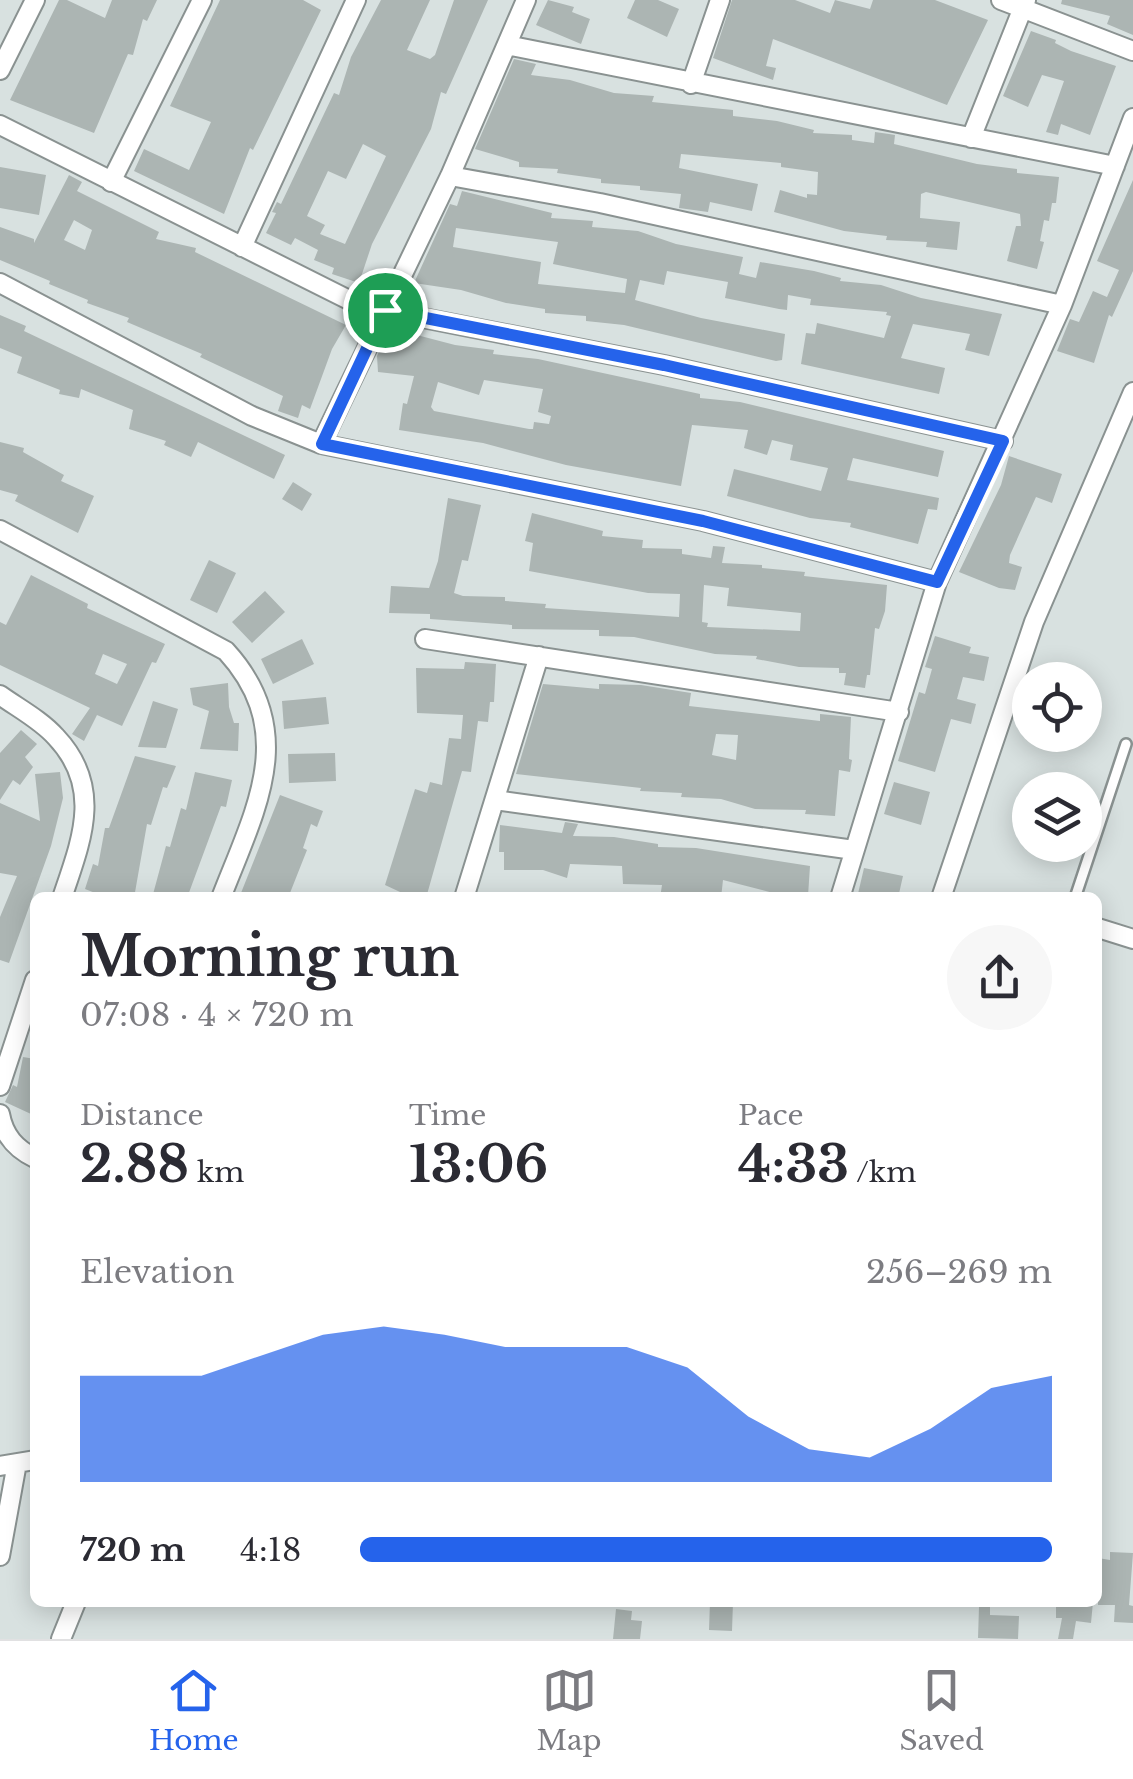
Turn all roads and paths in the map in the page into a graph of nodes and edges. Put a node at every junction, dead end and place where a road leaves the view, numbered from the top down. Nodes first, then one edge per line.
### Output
1 (35, 0) edge
2 (202, 0) edge
3 (356, 0) edge
4 (526, 0) edge
5 (720, 0) edge
6 (1001, 0) edge
7 (1025, 4) edge
8 (507, 46) junction
9 (1133, 51) edge
10 (0, 70) edge
11 (691, 84) junction
12 (1133, 118) edge
13 (0, 125) edge
14 (971, 138) junction
15 (1115, 166) junction
16 (450, 176) junction
17 (111, 182) junction
18 (242, 247) junction
19 (0, 283) edge
20 (1062, 305) junction
21 (385, 310) junction
22 (1133, 392) edge
23 (1003, 441) junction
24 (322, 444) junction
25 (0, 530) edge
26 (937, 582) junction
27 (425, 639) dead end
28 (539, 656) junction
29 (0, 694) edge
30 (899, 712) junction
31 (1126, 744) dead end
32 (496, 800) junction
33 (854, 850) junction
34 (64, 892) edge
35 (223, 892) edge
36 (466, 892) edge
37 (842, 892) edge
38 (943, 892) edge
39 (1077, 892) edge
40 (1102, 929) edge
41 (1133, 939) edge
42 (30, 995) edge
43 (0, 1086) edge
44 (0, 1114) edge
45 (30, 1156) edge
46 (17, 1463) edge
47 (0, 1556) edge
48 (74, 1607) edge
49 (62, 1639) edge

1 - 10 street
2 - 17 street
3 - 18 street
4 - 8 street
5 - 11 street
6 - 7 street
7 - 9 street
7 - 14 street
8 - 11 street
8 - 16 street
11 - 14 street
12 - 15 street
13 - 17 street
14 - 15 street
15 - 20 street
16 - 20 street
16 - 21 street
17 - 18 street
18 - 21 street
19 - 24 street
20 - 23 street
21 - 23 street
21 - 24 street
22 - 38 street
23 - 26 street
24 - 26 street
25 - 35 street
26 - 30 street
27 - 28 street
28 - 30 street
28 - 32 street
29 - 34 street
30 - 33 street
31 - 39 lane
32 - 33 street
32 - 36 street
33 - 37 street
40 - 41 street
42 - 43 street
44 - 45 street
46 - 47 street
48 - 49 street

